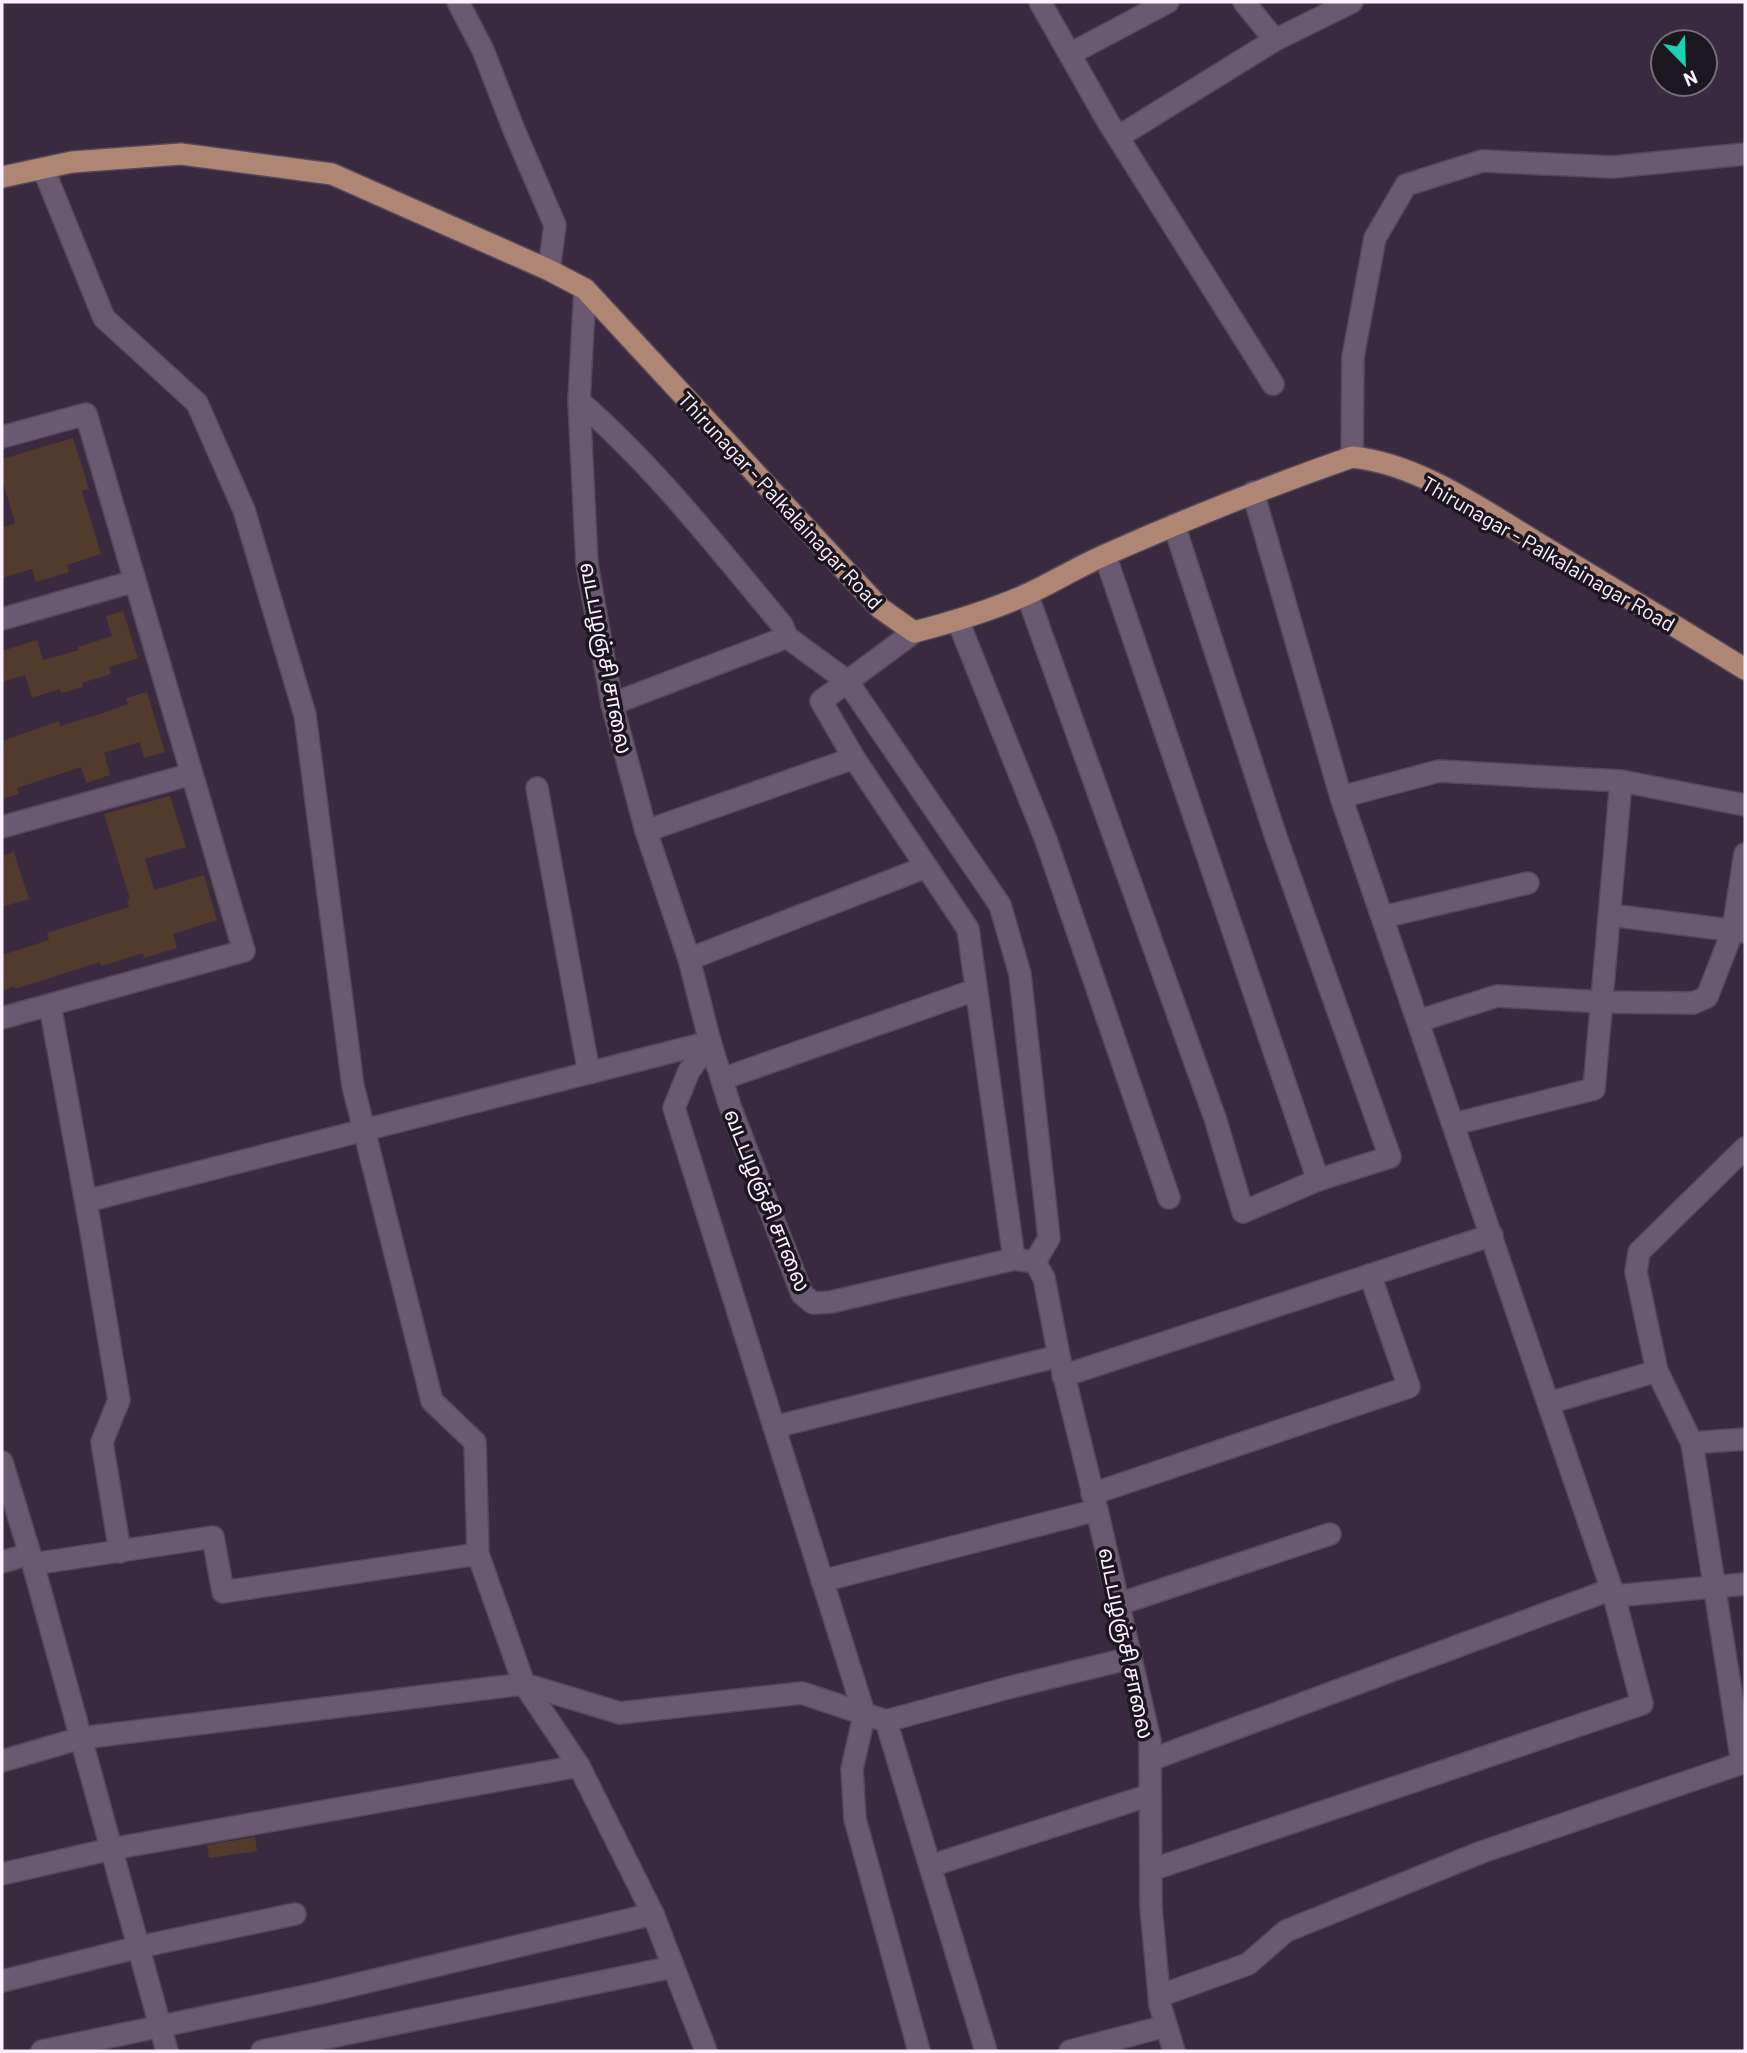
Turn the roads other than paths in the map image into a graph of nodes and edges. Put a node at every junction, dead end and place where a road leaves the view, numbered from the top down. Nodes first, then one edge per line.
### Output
1 (458, 2) edge
2 (1040, 2) edge
3 (1168, 2) edge
4 (1244, 2) edge
5 (1352, 2) edge
6 (1275, 40) junction
7 (1070, 54) junction
8 (1118, 138) junction
9 (1745, 154) edge
10 (43, 169) junction
11 (2, 177) edge
12 (549, 271) junction
13 (585, 289) junction
14 (1273, 384) dead end
15 (579, 401) junction
16 (2, 437) edge
17 (1352, 457) junction
18 (1253, 492) junction
19 (1174, 525) junction
20 (1105, 555) junction
21 (135, 581) junction
22 (1027, 594) junction
23 (2, 619) edge
24 (958, 621) junction
25 (914, 632) junction
26 (787, 637) junction
27 (1745, 668) edge
28 (847, 681) junction
29 (612, 704) junction
30 (853, 758) junction
31 (192, 774) junction
32 (1620, 781) junction
33 (537, 788) dead end
34 (1341, 797) junction
35 (1745, 805) edge
36 (2, 827) edge
37 (646, 831) junction
38 (1745, 854) edge
39 (926, 867) junction
40 (1528, 883) dead end
41 (1610, 915) junction
42 (1382, 917) junction
43 (1739, 931) edge
44 (689, 959) junction
45 (975, 990) junction
46 (1603, 1002) junction
47 (50, 1005) junction
48 (2, 1018) edge
49 (1418, 1021) junction
50 (710, 1042) junction
51 (589, 1073) junction
52 (722, 1079) junction
53 (1454, 1124) junction
54 (363, 1129) junction
55 (1745, 1148) edge
56 (1318, 1180) junction
57 (1169, 1198) dead end
58 (86, 1201) junction
59 (1492, 1235) junction
60 (1014, 1259) junction
61 (1035, 1262) junction
62 (1370, 1275) junction
63 (1061, 1366) junction
64 (1657, 1371) junction
65 (1549, 1403) junction
66 (774, 1427) junction
67 (1745, 1439) edge
68 (1692, 1443) junction
69 (2, 1462) edge
70 (1095, 1502) junction
71 (1330, 1534) dead end
72 (120, 1552) junction
73 (478, 1554) junction
74 (32, 1559) junction
75 (2, 1562) edge
76 (822, 1581) junction
77 (1745, 1584) edge
78 (1714, 1587) junction
79 (1613, 1593) junction
80 (1119, 1604) junction
81 (1131, 1658) junction
82 (524, 1684) junction
83 (873, 1717) junction
84 (81, 1738) junction
85 (1150, 1760) junction
86 (2, 1761) edge
87 (1744, 1763) edge
88 (579, 1766) junction
89 (1150, 1795) junction
90 (111, 1849) junction
91 (930, 1866) junction
92 (1151, 1870) junction
93 (2, 1874) edge
94 (295, 1914) dead end
95 (653, 1914) junction
96 (139, 1947) junction
97 (673, 1966) junction
98 (2, 1981) edge
99 (1159, 1996) junction
100 (160, 2026) junction
101 (1166, 2026) junction
102 (42, 2051) edge
103 (167, 2051) edge
104 (262, 2051) edge
105 (706, 2051) edge
106 (919, 2051) edge
107 (986, 2051) edge
108 (1070, 2051) edge
109 (1174, 2051) edge

1 - 12 street
2 - 7 street
3 - 7 street
4 - 6 street
5 - 6 street
6 - 8 street
7 - 8 street
8 - 14 street
9 - 17 street
10 - 11 main road, Thirunagar - Palkalainagar Road
10 - 12 main road, Thirunagar - Palkalainagar Road
10 - 54 street
12 - 13 main road, Thirunagar - Palkalainagar Road
13 - 15 street, வடபழஞ்சி சாலை
13 - 25 main road, Thirunagar - Palkalainagar Road
15 - 26 street
15 - 29 street, வடபழஞ்சி சாலை
16 - 21 street
17 - 18 main road
17 - 27 main road, Thirunagar - Palkalainagar Road
18 - 19 main road
18 - 34 street
19 - 20 main road
19 - 56 street
20 - 22 main road
20 - 56 street
21 - 23 street
21 - 31 street
22 - 24 main road
22 - 56 street
24 - 25 main road
24 - 57 street
25 - 28 street
26 - 28 street
26 - 29 street
28 - 30 street
28 - 61 street
29 - 37 street, வடபழஞ்சி சாலை
30 - 37 street
30 - 39 street
31 - 36 street
31 - 47 street
32 - 34 street
32 - 35 street
32 - 41 street
33 - 51 street
34 - 42 street
37 - 44 street, வடபழஞ்சி சாலை
38 - 43 street
39 - 44 street
39 - 45 street
40 - 42 street
41 - 43 street
41 - 46 street
42 - 49 street
43 - 46 street
44 - 50 street, வடபழஞ்சி சாலை
45 - 52 street
45 - 60 street
46 - 49 street
46 - 53 street
47 - 48 street
47 - 58 street
49 - 53 street
50 - 51 street
50 - 52 street, வடபழஞ்சி சாலை
50 - 66 street
51 - 54 street
52 - 60 street, வடபழஞ்சி சாலை
53 - 59 street
54 - 58 street
54 - 73 street
55 - 64 street
58 - 72 street
59 - 62 street
59 - 65 street
60 - 61 street, வடபழஞ்சி சாலை
61 - 63 street, வடபழஞ்சி சாலை
62 - 63 street
62 - 70 street
63 - 66 street
63 - 70 street, வடபழஞ்சி சாலை
64 - 65 street
64 - 68 street
65 - 79 street
66 - 76 street
67 - 68 street
68 - 78 street
69 - 74 street
70 - 76 street
70 - 80 street, வடபழஞ்சி சாலை
71 - 80 street
72 - 73 street
72 - 74 street
73 - 82 street
74 - 75 street
74 - 84 street
76 - 83 street
77 - 78 street
78 - 79 street
78 - 87 street
79 - 85 street
79 - 92 street
80 - 81 street, வடபழஞ்சி சாலை
81 - 83 street
81 - 85 street, வடபழஞ்சி சாலை
82 - 83 street
82 - 84 street
82 - 88 street
83 - 91 street
83 - 106 street
84 - 86 street
84 - 90 street
85 - 89 street, வடபழஞ்சி சாலை
87 - 99 street
88 - 90 street
88 - 95 street
89 - 91 street
89 - 92 street, வடபழஞ்சி சாலை
90 - 93 street
90 - 96 street
91 - 107 street
92 - 99 street, வடபழஞ்சி சாலை
94 - 96 street
95 - 97 street
95 - 100 street
96 - 98 street
96 - 100 street
97 - 104 street
97 - 105 street
99 - 101 street, வடபழஞ்சி சாலை
100 - 102 street
100 - 103 street
101 - 108 street
101 - 109 street, வடபழஞ்சி சாலை

